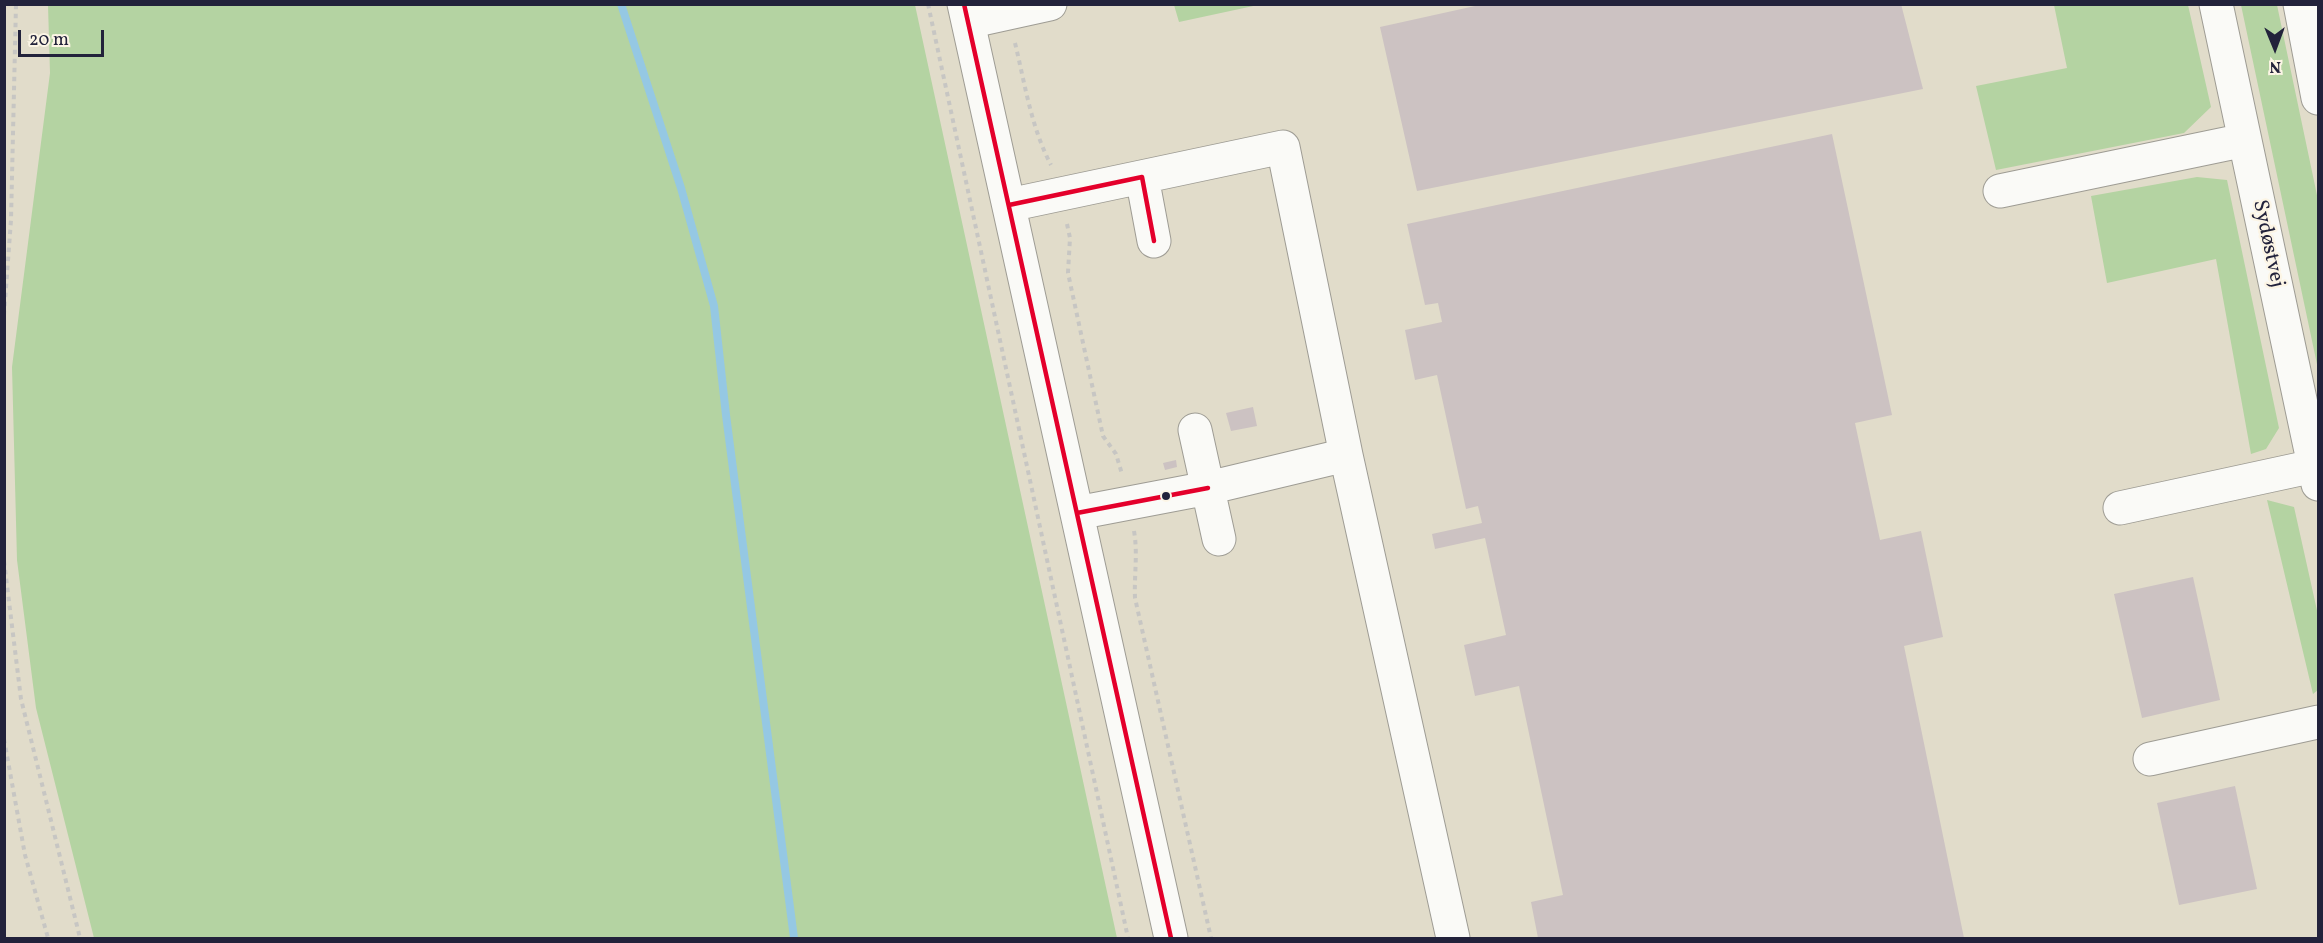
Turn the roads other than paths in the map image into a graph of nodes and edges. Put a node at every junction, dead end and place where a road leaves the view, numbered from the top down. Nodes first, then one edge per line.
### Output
1 (1050, 4) edge
2 (2216, 4) edge
3 (2300, 4) edge
4 (966, 13) edge
5 (2319, 98) edge
6 (2245, 140) junction
7 (1142, 177) junction
8 (2000, 191) dead end
9 (1009, 205) junction
10 (1154, 241) dead end
11 (1195, 430) dead end
12 (1346, 455) junction
13 (2316, 465) edge
14 (1208, 488) junction
15 (2120, 508) dead end
16 (1077, 513) junction
17 (1219, 539) dead end
18 (2319, 723) edge
19 (2150, 759) dead end
20 (1171, 939) edge
21 (1454, 939) edge

1 - 4 street
2 - 6 street, Sydøstvej
3 - 5 street
4 - 9 street
6 - 8 street
6 - 13 street, Sydøstvej
7 - 9 street
7 - 10 street
7 - 12 street
9 - 16 street
11 - 14 street
12 - 14 street
12 - 21 street
13 - 15 street
14 - 16 street
14 - 17 street
16 - 20 street
18 - 19 street

